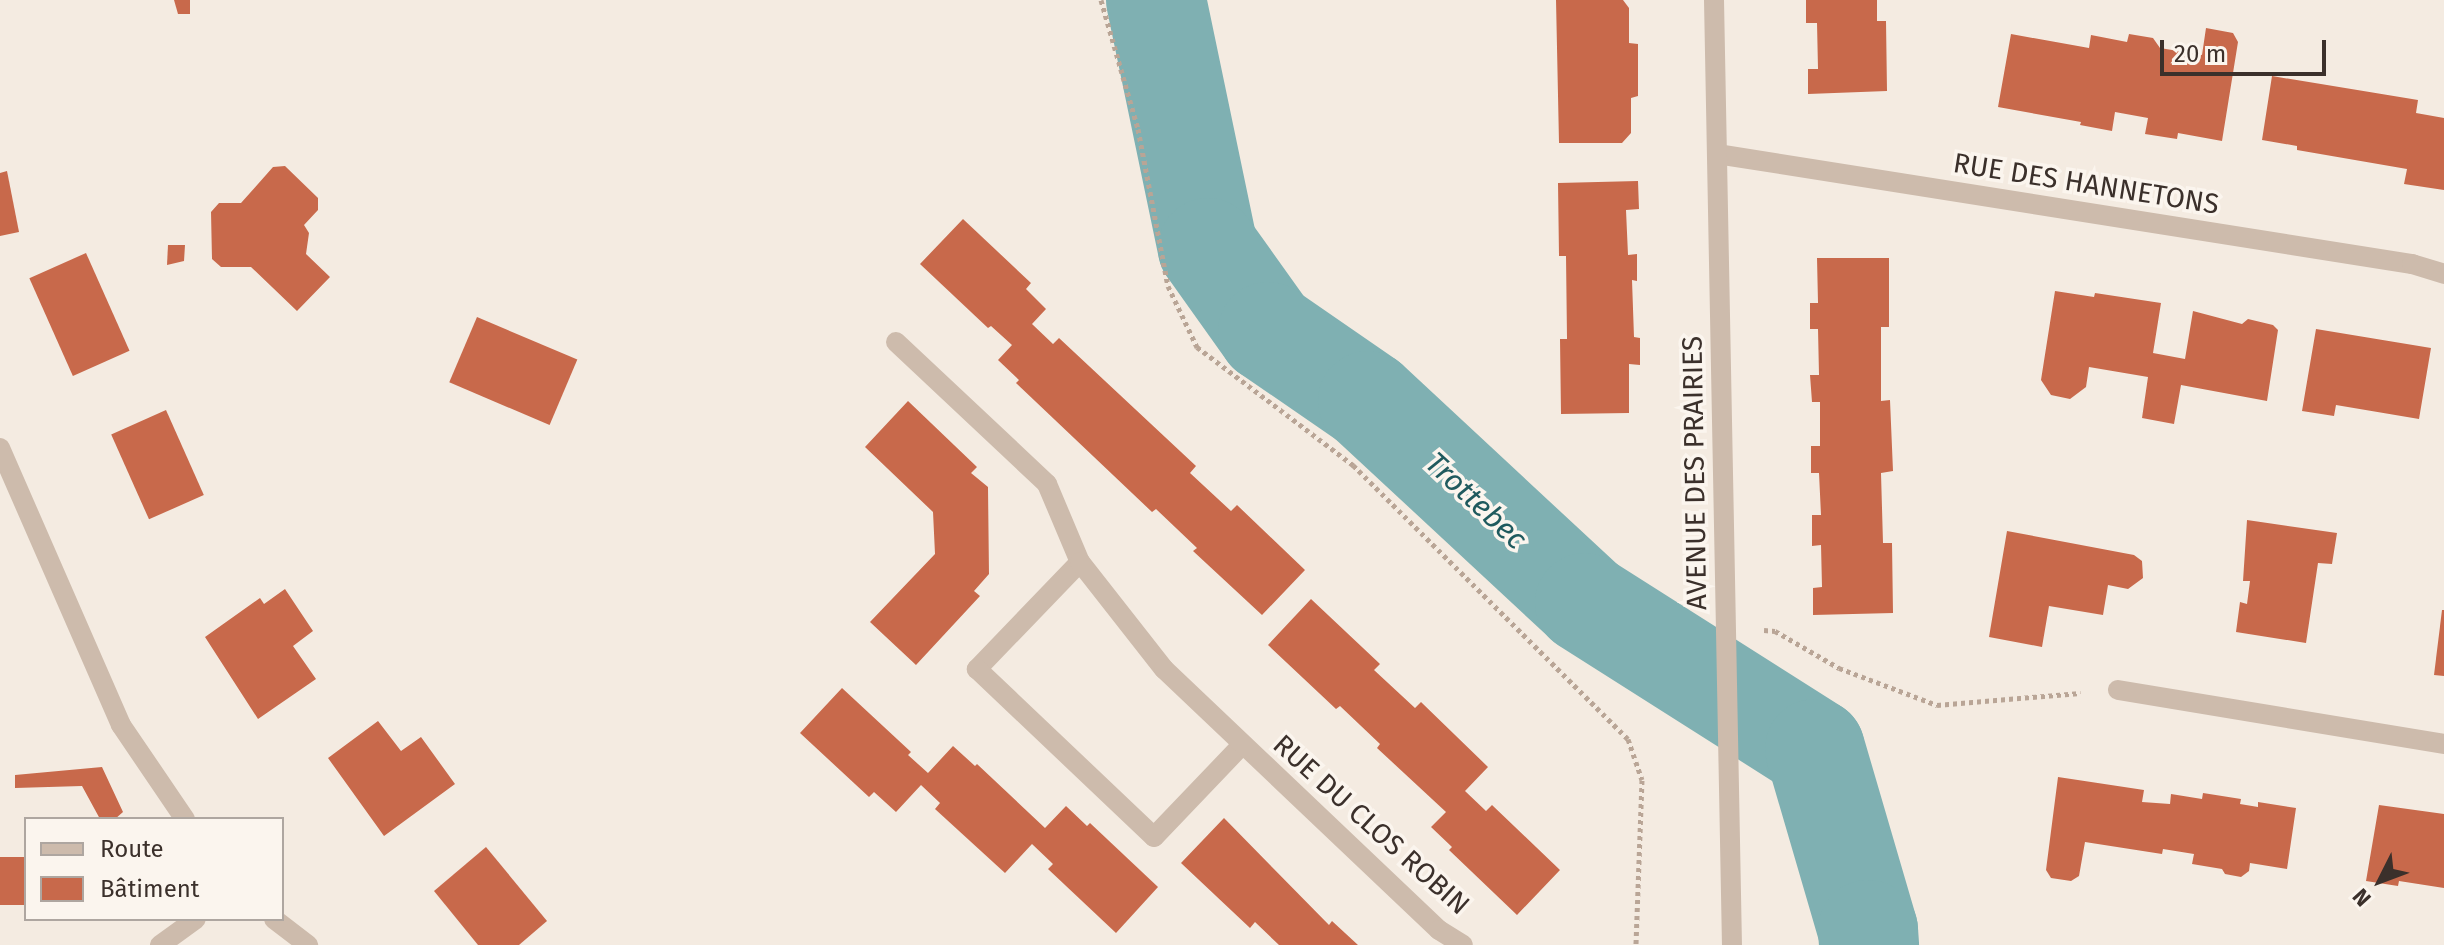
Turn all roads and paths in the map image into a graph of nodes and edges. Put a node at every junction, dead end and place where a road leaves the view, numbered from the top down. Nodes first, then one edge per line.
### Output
1 (1101, 0) edge
2 (1714, 0) edge
3 (1717, 154) junction
4 (2444, 274) edge
5 (896, 342) dead end
6 (0, 448) edge
7 (1080, 562) junction
8 (1726, 632) junction
9 (2118, 690) joint
10 (2444, 744) edge
11 (1242, 745) junction
12 (184, 817) edge
13 (193, 921) edge
14 (277, 921) edge
15 (160, 945) edge
16 (308, 945) edge
17 (1463, 945) edge
18 (1636, 945) edge
19 (1732, 945) edge

1 - 18 path
2 - 3 street, AVENUE DES PRAIRIES
3 - 4 street, RUE DES HANNETONS
3 - 8 street, AVENUE DES PRAIRIES
5 - 7 street, RUE DU CLOS ROBIN
6 - 12 street
7 - 11 street, RUE DU CLOS ROBIN
7 - 11 street, RUE DU CLOS ROBIN
8 - 9 path
8 - 19 street, AVENUE DES PRAIRIES
9 - 10 street
11 - 17 street, RUE DU CLOS ROBIN
13 - 15 street
14 - 16 street

